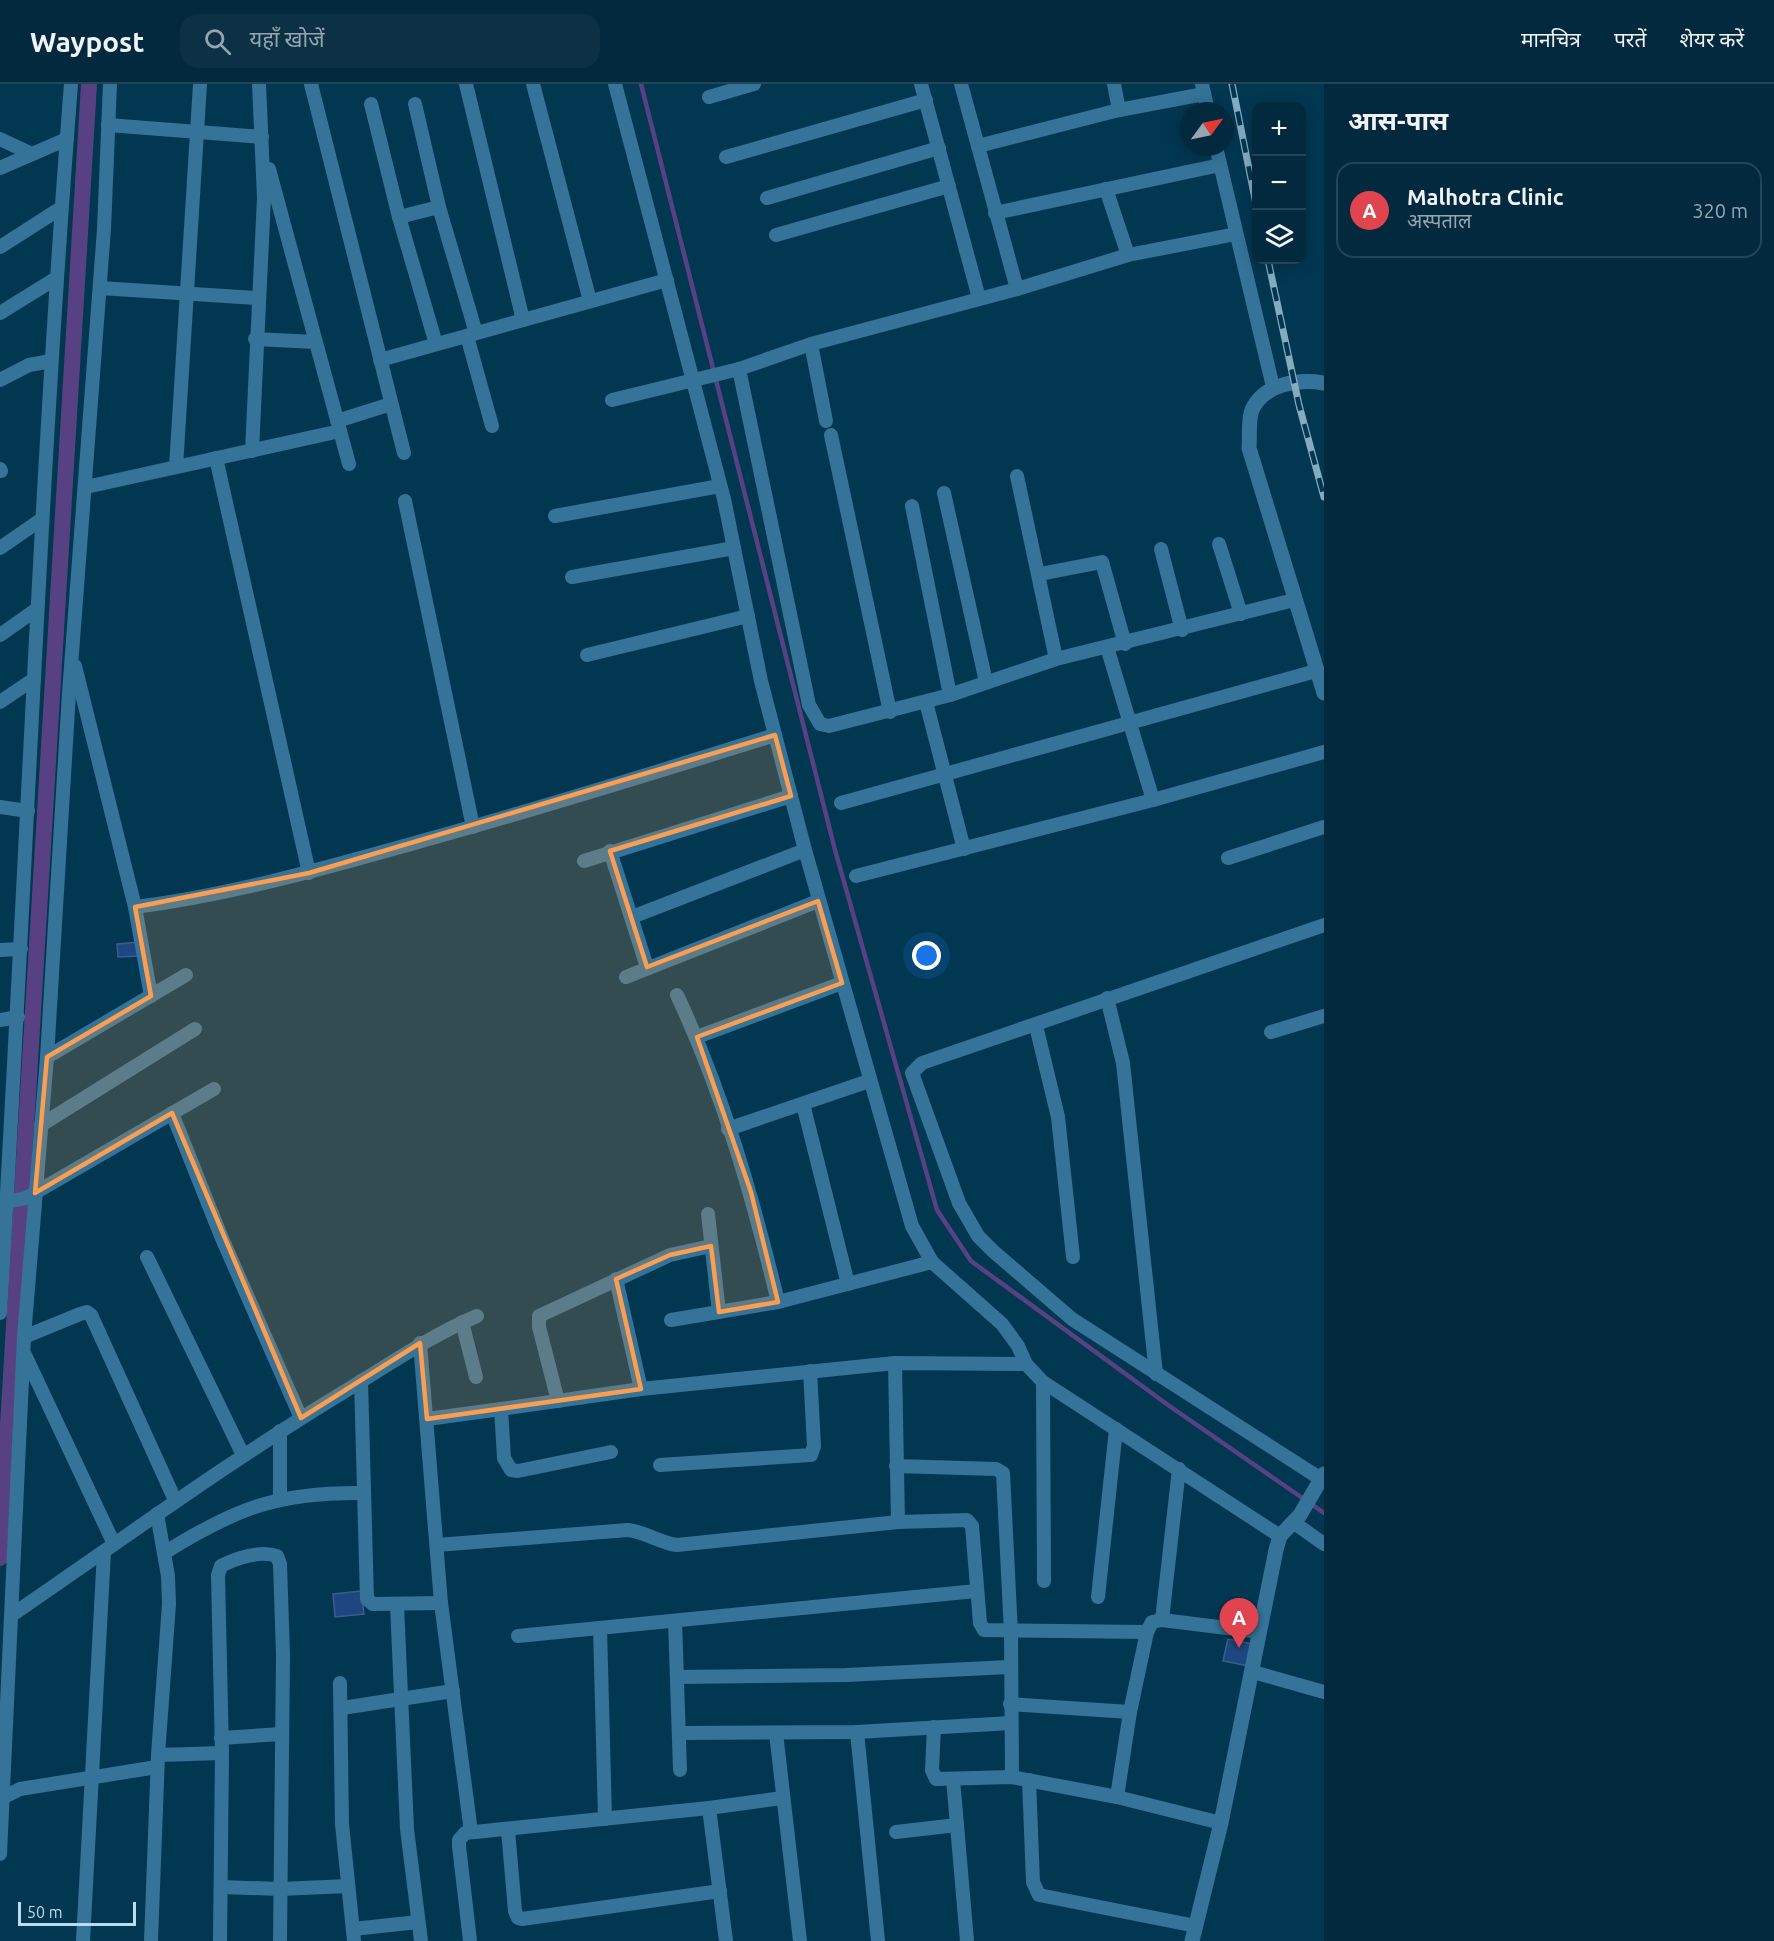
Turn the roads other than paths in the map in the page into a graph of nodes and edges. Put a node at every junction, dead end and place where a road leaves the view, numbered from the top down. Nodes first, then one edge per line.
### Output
1 (71, 84) edge
2 (110, 84) edge
3 (200, 84) edge
4 (259, 84) edge
5 (311, 84) edge
6 (466, 84) edge
7 (534, 84) edge
8 (615, 84) edge
9 (754, 84) edge
10 (921, 84) edge
11 (961, 84) edge
12 (1114, 84) edge
13 (1203, 89) edge
14 (709, 97) dead end
15 (926, 100) junction
16 (371, 104) dead end
17 (415, 104) dead end
18 (1119, 110) junction
19 (108, 125) junction
20 (196, 131) junction
21 (0, 139) edge
22 (66, 139) junction
23 (262, 141) junction
24 (978, 146) junction
25 (939, 148) junction
26 (32, 154) junction
27 (1218, 156) edge
28 (726, 158) dead end
29 (1220, 165) junction
30 (0, 168) edge
31 (949, 186) junction
32 (1107, 189) junction
33 (767, 198) dead end
34 (439, 207) junction
35 (61, 208) junction
36 (995, 213) junction
37 (399, 217) junction
38 (1236, 234) junction
39 (776, 235) dead end
40 (0, 247) edge
41 (1128, 255) junction
42 (56, 279) junction
43 (667, 280) junction
44 (100, 288) junction
45 (1017, 289) junction
46 (187, 292) junction
47 (258, 298) junction
48 (979, 298) junction
49 (590, 301) junction
50 (0, 313) edge
51 (523, 320) junction
52 (471, 334) junction
53 (255, 339) junction
54 (315, 342) junction
55 (436, 344) junction
56 (811, 344) junction
57 (380, 360) junction
58 (51, 361) junction
59 (739, 369) junction
60 (0, 380) edge
61 (693, 382) junction
62 (1324, 383) edge
63 (1273, 387) junction
64 (612, 400) dead end
65 (391, 404) junction
66 (826, 421) dead end
67 (338, 426) junction
68 (492, 426) dead end
69 (831, 435) dead end
70 (252, 450) junction
71 (404, 453) dead end
72 (216, 459) junction
73 (349, 464) dead end
74 (176, 467) junction
75 (1017, 476) dead end
76 (720, 486) junction
77 (86, 487) junction
78 (944, 493) dead end
79 (405, 501) dead end
80 (912, 506) dead end
81 (555, 516) dead end
82 (42, 519) junction
83 (1219, 544) dead end
84 (0, 548) edge
85 (734, 548) junction
86 (1161, 549) dead end
87 (1040, 574) junction
88 (572, 577) dead end
89 (1294, 600) junction
90 (38, 609) junction
91 (1241, 614) junction
92 (748, 616) junction
93 (1182, 630) junction
94 (0, 635) edge
95 (1125, 644) junction
96 (1107, 647) junction
97 (587, 655) dead end
98 (72, 656) junction
99 (1056, 659) junction
100 (1316, 671) junction
101 (34, 679) junction
102 (986, 681) junction
103 (1324, 693) edge
104 (950, 695) junction
105 (0, 702) edge
106 (927, 702) junction
107 (890, 712) junction
108 (1131, 724) junction
109 (775, 735) junction
110 (1324, 752) edge
111 (943, 774) junction
112 (791, 796) junction
113 (1153, 800) junction
114 (841, 803) dead end
115 (0, 807) edge
116 (28, 811) junction
117 (1324, 826) edge
118 (473, 827) junction
119 (964, 849) junction
120 (805, 850) junction
121 (610, 851) junction
122 (1228, 858) dead end
123 (584, 861) dead end
124 (309, 873) junction
125 (856, 876) dead end
126 (818, 901) junction
127 (135, 907) junction
128 (632, 917) junction
129 (1324, 925) edge
130 (21, 949) junction
131 (0, 950) edge
132 (647, 967) junction
133 (186, 975) dead end
134 (626, 977) dead end
135 (842, 983) junction
136 (151, 996) junction
137 (677, 996) dead end
138 (1107, 998) junction
139 (1324, 1016) edge
140 (18, 1017) junction
141 (0, 1020) edge
142 (1036, 1026) junction
143 (195, 1029) dead end
144 (1271, 1032) dead end
145 (697, 1037) junction
146 (47, 1057) junction
147 (869, 1081) junction
148 (214, 1089) dead end
149 (803, 1104) junction
150 (172, 1113) junction
151 (0, 1117) edge
152 (41, 1125) junction
153 (728, 1129) junction
154 (9, 1130) junction
155 (21, 1198) junction
156 (708, 1214) dead end
157 (3, 1230) edge
158 (711, 1246) junction
159 (147, 1257) dead end
160 (1073, 1257) dead end
161 (932, 1262) junction
162 (616, 1279) junction
163 (848, 1284) junction
164 (778, 1302) junction
165 (719, 1312) junction
166 (0, 1313) edge
167 (477, 1316) dead end
168 (671, 1320) dead end
169 (462, 1322) junction
170 (24, 1337) junction
171 (420, 1343) junction
172 (25, 1353) junction
173 (895, 1363) junction
174 (1026, 1364) junction
175 (810, 1371) junction
176 (1156, 1374) junction
177 (476, 1377) dead end
178 (361, 1382) junction
179 (1043, 1382) junction
180 (641, 1389) junction
181 (558, 1401) junction
182 (501, 1409) junction
183 (301, 1418) junction
184 (427, 1419) junction
185 (1116, 1429) junction
186 (280, 1431) junction
187 (611, 1452) dead end
188 (243, 1455) junction
189 (660, 1466) dead end
190 (896, 1466) junction
191 (1179, 1469) junction
192 (1320, 1482) edge
193 (364, 1493) junction
194 (280, 1499) junction
195 (175, 1500) junction
196 (157, 1514) junction
197 (1297, 1519) junction
198 (898, 1522) junction
199 (1280, 1536) junction
200 (1324, 1544) edge
201 (437, 1545) junction
202 (109, 1548) junction
203 (164, 1553) junction
204 (1044, 1581) dead end
205 (976, 1591) junction
206 (1098, 1597) dead end
207 (441, 1603) junction
208 (397, 1605) junction
209 (12, 1615) junction
210 (1162, 1620) junction
211 (675, 1621) junction
212 (600, 1628) junction
213 (1147, 1632) junction
214 (1259, 1632) junction
215 (1011, 1633) junction
216 (518, 1636) dead end
217 (1009, 1667) junction
218 (1253, 1672) junction
219 (677, 1677) junction
220 (340, 1683) dead end
221 (453, 1691) junction
222 (1324, 1692) edge
223 (403, 1700) junction
224 (1010, 1704) junction
225 (342, 1708) junction
226 (1130, 1712) junction
227 (1011, 1723) junction
228 (934, 1727) junction
229 (857, 1732) junction
230 (679, 1733) junction
231 (776, 1733) junction
232 (281, 1734) junction
233 (221, 1738) junction
234 (222, 1753) junction
235 (158, 1761) junction
236 (680, 1770) dead end
237 (1012, 1777) junction
238 (91, 1778) junction
239 (954, 1779) junction
240 (1029, 1780) junction
241 (2, 1797) edge
242 (1117, 1797) junction
243 (782, 1798) junction
244 (709, 1808) junction
245 (605, 1819) junction
246 (1221, 1823) junction
247 (957, 1825) junction
248 (508, 1830) junction
249 (471, 1832) junction
250 (896, 1832) dead end
251 (0, 1854) edge
252 (348, 1886) junction
253 (221, 1887) junction
254 (280, 1889) junction
255 (720, 1891) junction
256 (418, 1922) junction
257 (1196, 1926) junction
258 (354, 1935) edge
259 (82, 1941) edge
260 (151, 1941) edge
261 (220, 1941) edge
262 (280, 1941) edge
263 (421, 1941) edge
264 (470, 1941) edge
265 (726, 1941) edge
266 (801, 1941) edge
267 (878, 1941) edge
268 (967, 1941) edge
269 (1192, 1941) edge

1 - 22 street
2 - 19 street
3 - 20 street
4 - 23 street
5 - 57 street
6 - 51 street
7 - 49 street
8 - 43 street
9 - 14 street
10 - 15 street
11 - 24 street
12 - 18 street
13 - 18 street
15 - 25 street
15 - 28 street
16 - 37 street
17 - 34 street
18 - 24 street
19 - 20 street
19 - 44 street
20 - 23 street
20 - 46 street
21 - 26 street
22 - 26 street
22 - 35 street
23 - 47 street
23 - 54 street
24 - 36 street
25 - 31 street
25 - 33 street
26 - 30 street
27 - 29 street
29 - 32 street
29 - 38 street
31 - 39 street
31 - 48 street
32 - 36 street
32 - 41 street
34 - 37 street
34 - 52 street
35 - 40 street
35 - 42 street
36 - 45 street
37 - 55 street
38 - 41 street
38 - 63 street
41 - 45 street
42 - 50 street
42 - 58 street
43 - 49 street
43 - 61 street
44 - 46 street
44 - 77 street
45 - 48 street
46 - 47 street
46 - 74 street
47 - 53 street
48 - 56 street
49 - 51 street
51 - 52 street
52 - 55 street
52 - 68 street
53 - 54 street
53 - 70 street
54 - 67 street
55 - 57 street
56 - 59 street
56 - 66 street
57 - 65 street
58 - 60 street
58 - 82 street
59 - 61 street
59 - 107 street
61 - 64 street
61 - 76 street
62 - 63 street
63 - 89 street
65 - 67 street
65 - 71 street
67 - 70 street
67 - 73 street
69 - 107 street
70 - 72 street
72 - 74 street
72 - 124 street
74 - 77 street
75 - 87 street
76 - 81 street
76 - 85 street
77 - 98 street
78 - 102 street
79 - 118 street
80 - 104 street
82 - 84 street
82 - 90 street
83 - 91 street
85 - 88 street
85 - 92 street
86 - 93 street
87 - 95 street
87 - 99 street
89 - 91 street
89 - 100 street
90 - 94 street
90 - 101 street
91 - 93 street
92 - 97 street
92 - 109 street
93 - 95 street
95 - 96 street
96 - 99 street
96 - 108 street
98 - 127 street
98 - 146 street
99 - 102 street
100 - 103 street
100 - 108 street
101 - 105 street
101 - 116 street
102 - 104 street
104 - 106 street
106 - 107 street
106 - 111 street
108 - 111 street
108 - 113 street
109 - 112 street
109 - 118 street
110 - 113 street
111 - 114 street
111 - 119 street
112 - 120 street
112 - 121 street
113 - 119 street
115 - 116 street
116 - 130 street
117 - 122 street
118 - 124 street
119 - 125 street
120 - 126 street
120 - 128 street
121 - 123 street
121 - 128 street
124 - 127 street
126 - 132 street
126 - 135 street
127 - 136 street
128 - 132 street
129 - 138 street
130 - 131 street
130 - 140 street
132 - 134 street
133 - 136 street
135 - 145 street
135 - 147 street
136 - 146 street
137 - 145 street
138 - 142 street
138 - 176 street
139 - 144 street
140 - 141 street
140 - 154 street
142 - 160 street
142 - 176 street
143 - 152 street
145 - 153 street
146 - 152 street
147 - 149 street
147 - 161 street
148 - 150 street
149 - 153 street
149 - 163 street
150 - 155 street
150 - 183 street
151 - 154 street
152 - 155 street
153 - 164 street
154 - 155 street
155 - 157 street
155 - 170 street
156 - 158 street
157 - 166 street
158 - 162 street
158 - 165 street
159 - 188 street
161 - 163 street
161 - 174 street
162 - 180 street
162 - 181 street
163 - 164 street
164 - 165 street
165 - 168 street
167 - 169 street
169 - 171 street
169 - 177 street
170 - 172 street
170 - 195 street
171 - 178 street
171 - 184 street
172 - 202 street
172 - 209 street
173 - 174 street
173 - 175 street
173 - 190 street
174 - 179 street
175 - 180 street
175 - 189 street
176 - 192 street
178 - 183 street
178 - 193 street
179 - 185 street
179 - 204 street
180 - 181 street
181 - 182 street
182 - 184 street
182 - 187 street
183 - 186 street
184 - 201 street
185 - 191 street
185 - 206 street
186 - 188 street
186 - 194 street
188 - 195 street
190 - 198 street
190 - 215 street
191 - 199 street
191 - 210 street
192 - 197 street
193 - 194 street
193 - 208 street
194 - 203 street
195 - 196 street
196 - 202 street
196 - 203 street
197 - 199 street
197 - 200 street
198 - 201 street
198 - 205 street
199 - 214 street
201 - 207 street
202 - 209 street
202 - 238 street
203 - 235 street
205 - 211 street
205 - 215 street
207 - 208 street
207 - 221 street
208 - 223 street
209 - 241 street
210 - 213 street
210 - 214 street
211 - 212 street
211 - 219 street
212 - 216 street
212 - 245 street
213 - 215 street
213 - 226 street
214 - 218 street
215 - 217 street
217 - 219 street
217 - 224 street
218 - 222 street
218 - 246 street
219 - 230 street
220 - 225 street
221 - 223 street
221 - 249 street
223 - 225 street
223 - 256 street
224 - 226 street
224 - 227 street
225 - 252 street
226 - 242 street
227 - 228 street
227 - 237 street
228 - 229 street
228 - 239 street
229 - 231 street
229 - 267 street
230 - 231 street
230 - 236 street
231 - 243 street
232 - 233 street
232 - 233 street
232 - 254 street
233 - 234 street
234 - 235 street
234 - 253 street
235 - 238 street
235 - 260 street
237 - 239 street
237 - 240 street
238 - 241 street
238 - 259 street
239 - 247 street
240 - 242 street
240 - 257 street
241 - 251 street
242 - 246 street
243 - 244 street
243 - 266 street
244 - 245 street
244 - 255 street
245 - 248 street
246 - 257 street
247 - 250 street
247 - 268 street
248 - 249 street
248 - 255 street
249 - 264 street
252 - 254 street
252 - 258 street
253 - 254 street
253 - 261 street
254 - 262 street
255 - 265 street
256 - 258 street
256 - 263 street
257 - 269 street

